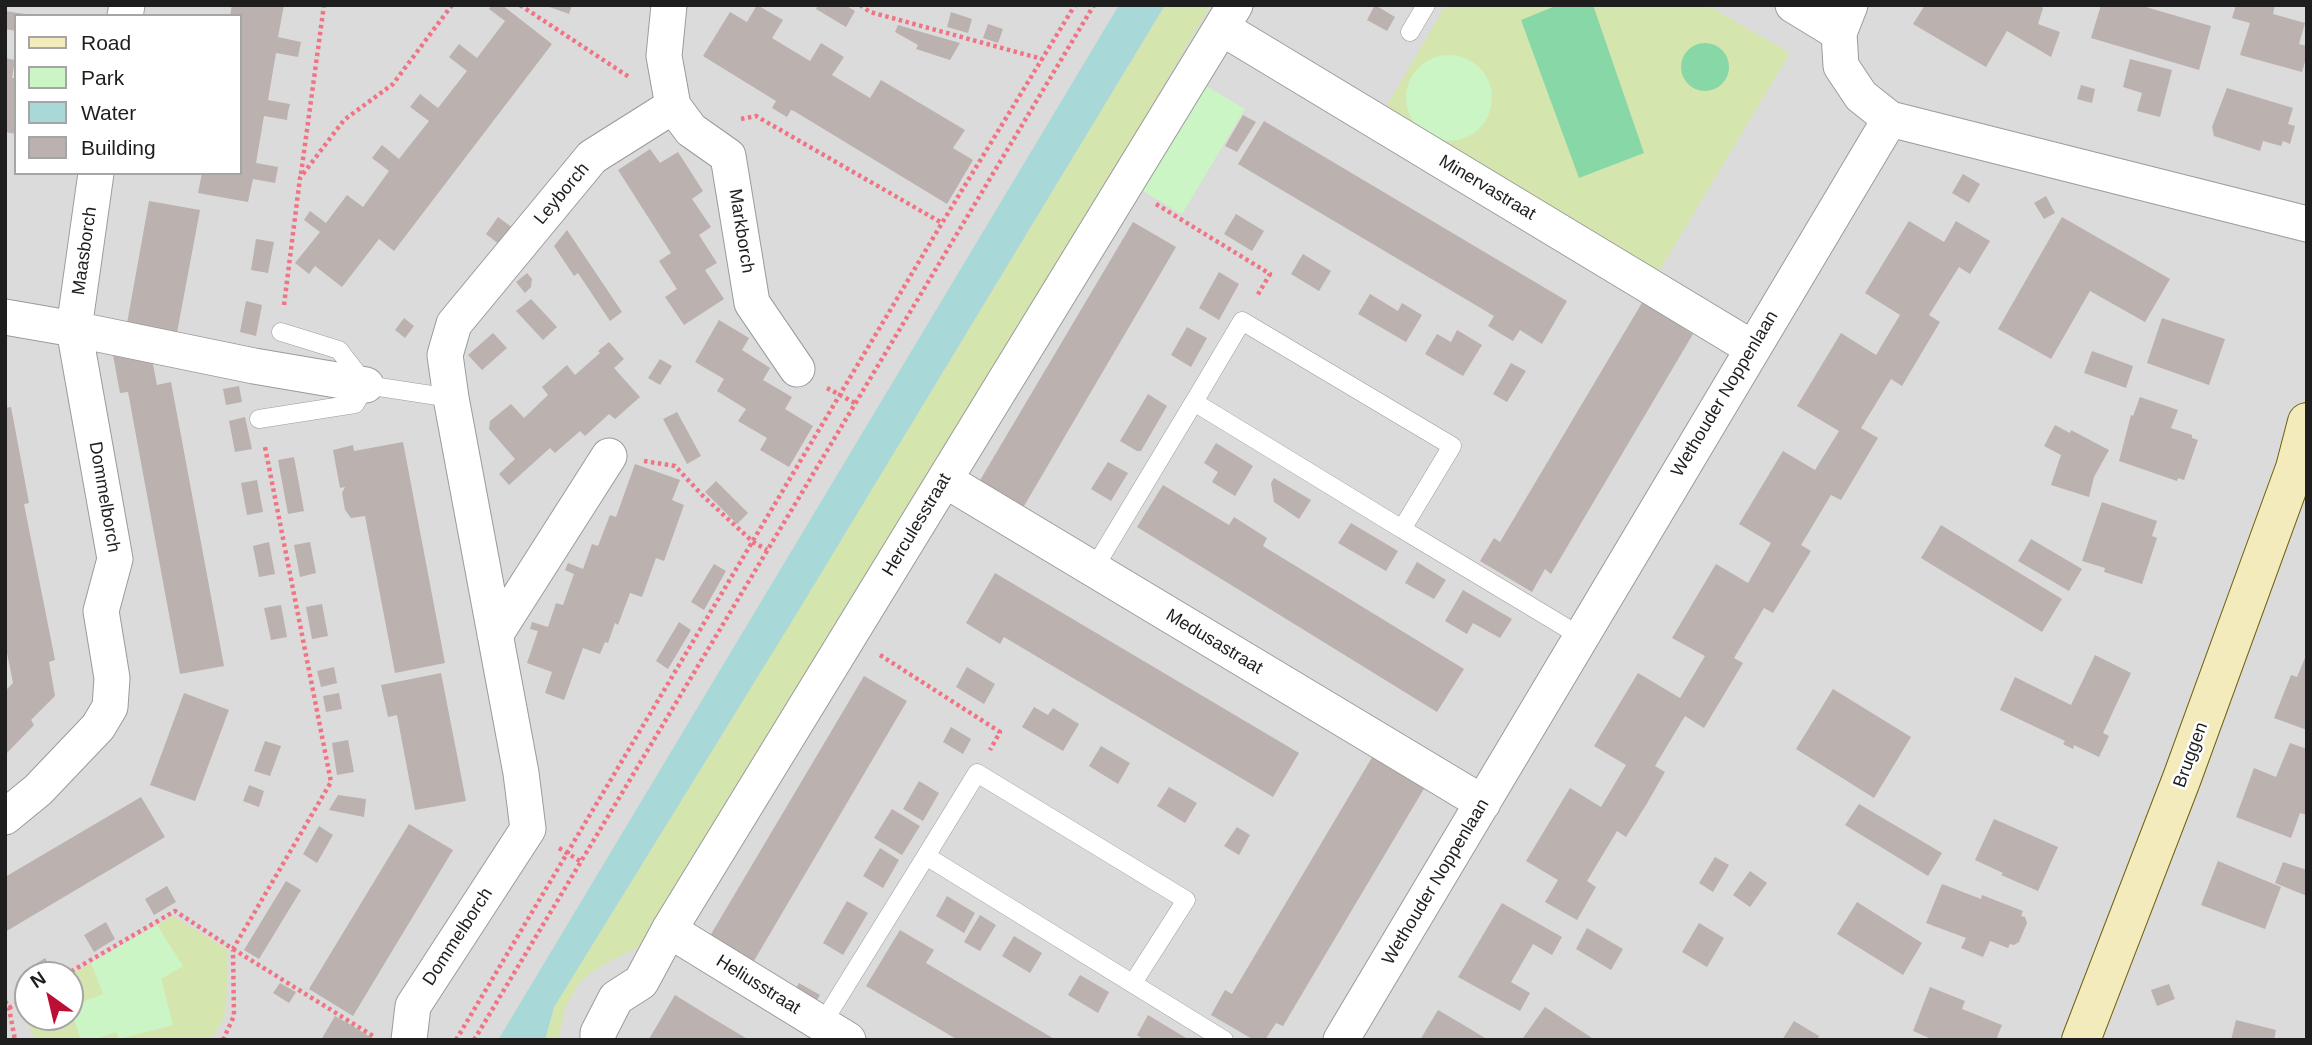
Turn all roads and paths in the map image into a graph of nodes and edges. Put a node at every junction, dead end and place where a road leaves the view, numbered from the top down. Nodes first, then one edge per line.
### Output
1 (324, 5) edge
2 (452, 5) edge
3 (520, 5) edge
4 (670, 5) edge
5 (860, 5) edge
6 (1075, 5) edge
7 (1094, 5) edge
8 (1426, 5) edge
9 (1793, 5) edge
10 (1228, 17) edge
11 (1845, 19) edge
12 (1410, 32) dead end
13 (1042, 59) junction
14 (682, 118) junction
15 (1890, 119) junction
16 (96, 175) edge
17 (300, 178) junction
18 (1125, 186) junction
19 (942, 223) junction
20 (2307, 224) edge
21 (5, 317) edge
22 (1242, 321) junction
23 (74, 330) junction
24 (281, 332) joint
25 (1752, 348) junction
26 (797, 369) dead end
27 (366, 385) junction
28 (451, 398) junction
29 (1194, 402) junction
30 (259, 419) joint
31 (2307, 422) edge
32 (609, 456) joint
33 (2301, 472) edge
34 (945, 480) junction
35 (1402, 529) junction
36 (753, 542) junction
37 (767, 550) junction
38 (1094, 570) junction
39 (495, 635) junction
40 (850, 635) junction
41 (1580, 636) junction
42 (977, 774) junction
43 (1483, 803) junction
44 (5, 817) edge
45 (926, 856) junction
46 (669, 930) junction
47 (233, 949) junction
48 (84, 964) edge
49 (1133, 983) junction
50 (5, 1001) edge
51 (14, 1005) edge
52 (9, 1008) junction
53 (835, 1032) edge
54 (15, 1040) edge
55 (223, 1040) edge
56 (380, 1040) edge
57 (410, 1040) edge
58 (456, 1040) edge
59 (474, 1040) edge
60 (598, 1040) edge
61 (1224, 1040) edge
62 (1341, 1040) edge
63 (2081, 1040) edge

1 - 17 path
2 - 17 path
3 - 14 path
4 - 14 street
5 - 13 path
6 - 13 path
7 - 37 path
8 - 12 lane
9 - 11 street
10 - 18 street, Herculesstraat
10 - 25 street, Minervastraat
11 - 15 street
13 - 19 path
14 - 19 path
14 - 26 street, Markborch
14 - 28 street, Leyborch
15 - 20 street
15 - 25 street, Wethouder Noppenlaan
16 - 23 street, Maasborch
17 - 24 path
18 - 22 path
18 - 34 street, Herculesstraat
19 - 36 path
21 - 23 street
22 - 29 lane
22 - 35 lane
23 - 27 street
23 - 44 street, Dommelborch
24 - 27 lane
25 - 41 street, Wethouder Noppenlaan
27 - 28 lane
27 - 30 lane
28 - 39 street, Dommelborch
29 - 35 lane
29 - 38 lane
30 - 47 path
31 - 33 street, Bruggen
32 - 36 path
32 - 39 street
33 - 63 street, Bruggen
34 - 38 street, Medusastraat
34 - 40 street, Herculesstraat
35 - 41 lane
36 - 37 path
36 - 58 path
37 - 59 path
38 - 43 street, Medusastraat
39 - 57 street, Dommelborch
40 - 42 path
40 - 46 street, Herculesstraat
41 - 43 street, Wethouder Noppenlaan
42 - 45 lane
42 - 49 lane
43 - 62 street, Wethouder Noppenlaan
45 - 49 lane
45 - 53 lane
46 - 53 street, Heliusstraat
46 - 60 street, Herculesstraat
47 - 48 path
47 - 55 path
47 - 56 path
49 - 61 lane
50 - 52 path
51 - 52 path
52 - 54 path

